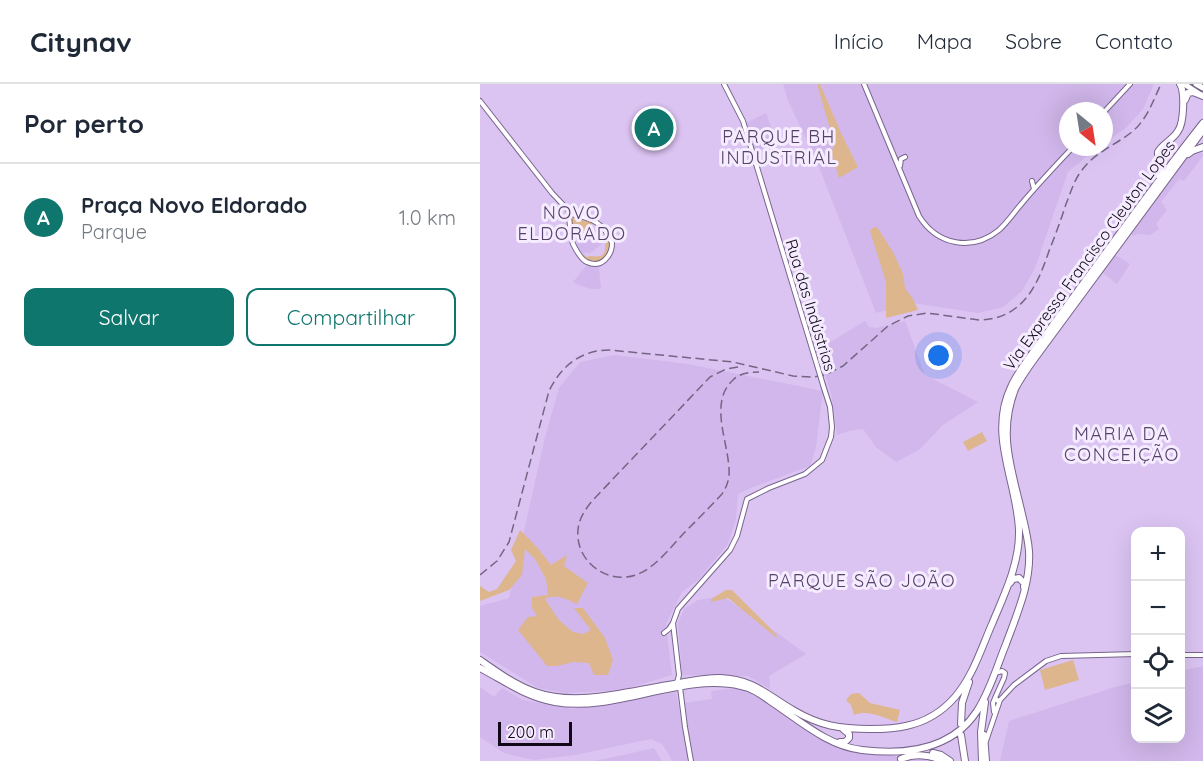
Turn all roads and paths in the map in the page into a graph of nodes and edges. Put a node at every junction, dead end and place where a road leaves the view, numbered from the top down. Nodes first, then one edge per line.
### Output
1 (724, 84) edge
2 (864, 84) edge
3 (1130, 84) edge
4 (1182, 84) edge
5 (1196, 84) edge
6 (1203, 88) edge
7 (1203, 96) edge
8 (480, 101) edge
9 (1113, 102) edge
10 (1203, 123) edge
11 (1203, 130) edge
12 (1203, 147) edge
13 (1179, 153) junction
14 (1065, 156) edge
15 (905, 157) dead end
16 (1178, 162) junction
17 (900, 170) junction
18 (1032, 181) dead end
19 (1034, 190) junction
20 (1152, 190) junction
21 (568, 212) junction
22 (1006, 590) junction
23 (1024, 591) junction
24 (673, 623) junction
25 (664, 633) dead end
26 (1131, 655) edge
27 (1185, 655) edge
28 (1203, 655) edge
29 (480, 660) edge
30 (480, 668) edge
31 (973, 670) junction
32 (994, 673) junction
33 (680, 684) junction
34 (988, 688) junction
35 (997, 699) junction
36 (982, 712) junction
37 (961, 724) dead end
38 (837, 728) junction
39 (987, 730) junction
40 (957, 735) junction
41 (834, 741) junction
42 (909, 751) junction
43 (901, 759) dead end
44 (691, 761) edge
45 (943, 761) edge
46 (950, 761) edge
47 (965, 761) edge
48 (984, 761) edge

1 - 24 street, Rua das Indústrias, bridge
2 - 17 street
3 - 9 street
4 - 7 main road
4 - 20 highway
5 - 6 main road
7 - 13 highway
8 - 21 street
10 - 13 highway, Via Expressa Francisco Cleuton Lopes
11 - 16 highway, Via Expressa Francisco Cleuton Lopes
12 - 16 highway
13 - 20 highway, Via Expressa Francisco Cleuton Lopes
14 - 19 street
15 - 17 street
16 - 23 highway, Via Expressa Francisco Cleuton Lopes
17 - 19 street
18 - 19 street
20 - 22 highway, Via Expressa Francisco Cleuton Lopes
21 - 21 street
22 - 23 highway
22 - 31 highway, Via Expressa Francisco Cleuton Lopes
23 - 32 highway, Via Expressa Francisco Cleuton Lopes
24 - 25 street
24 - 33 street
26 - 35 street
27 - 28 street
29 - 33 highway
30 - 33 highway
31 - 37 highway
31 - 38 highway, Via Expressa Francisco Cleuton Lopes
32 - 34 highway, Via Expressa Francisco Cleuton Lopes
32 - 35 street
33 - 38 highway, Via Expressa Francisco Cleuton Lopes
33 - 41 highway
33 - 44 street
34 - 36 highway
34 - 40 highway
35 - 39 street
36 - 39 highway
36 - 48 highway
38 - 41 highway
39 - 48 highway
40 - 42 highway
40 - 47 highway
41 - 42 highway
42 - 46 highway
43 - 45 highway

